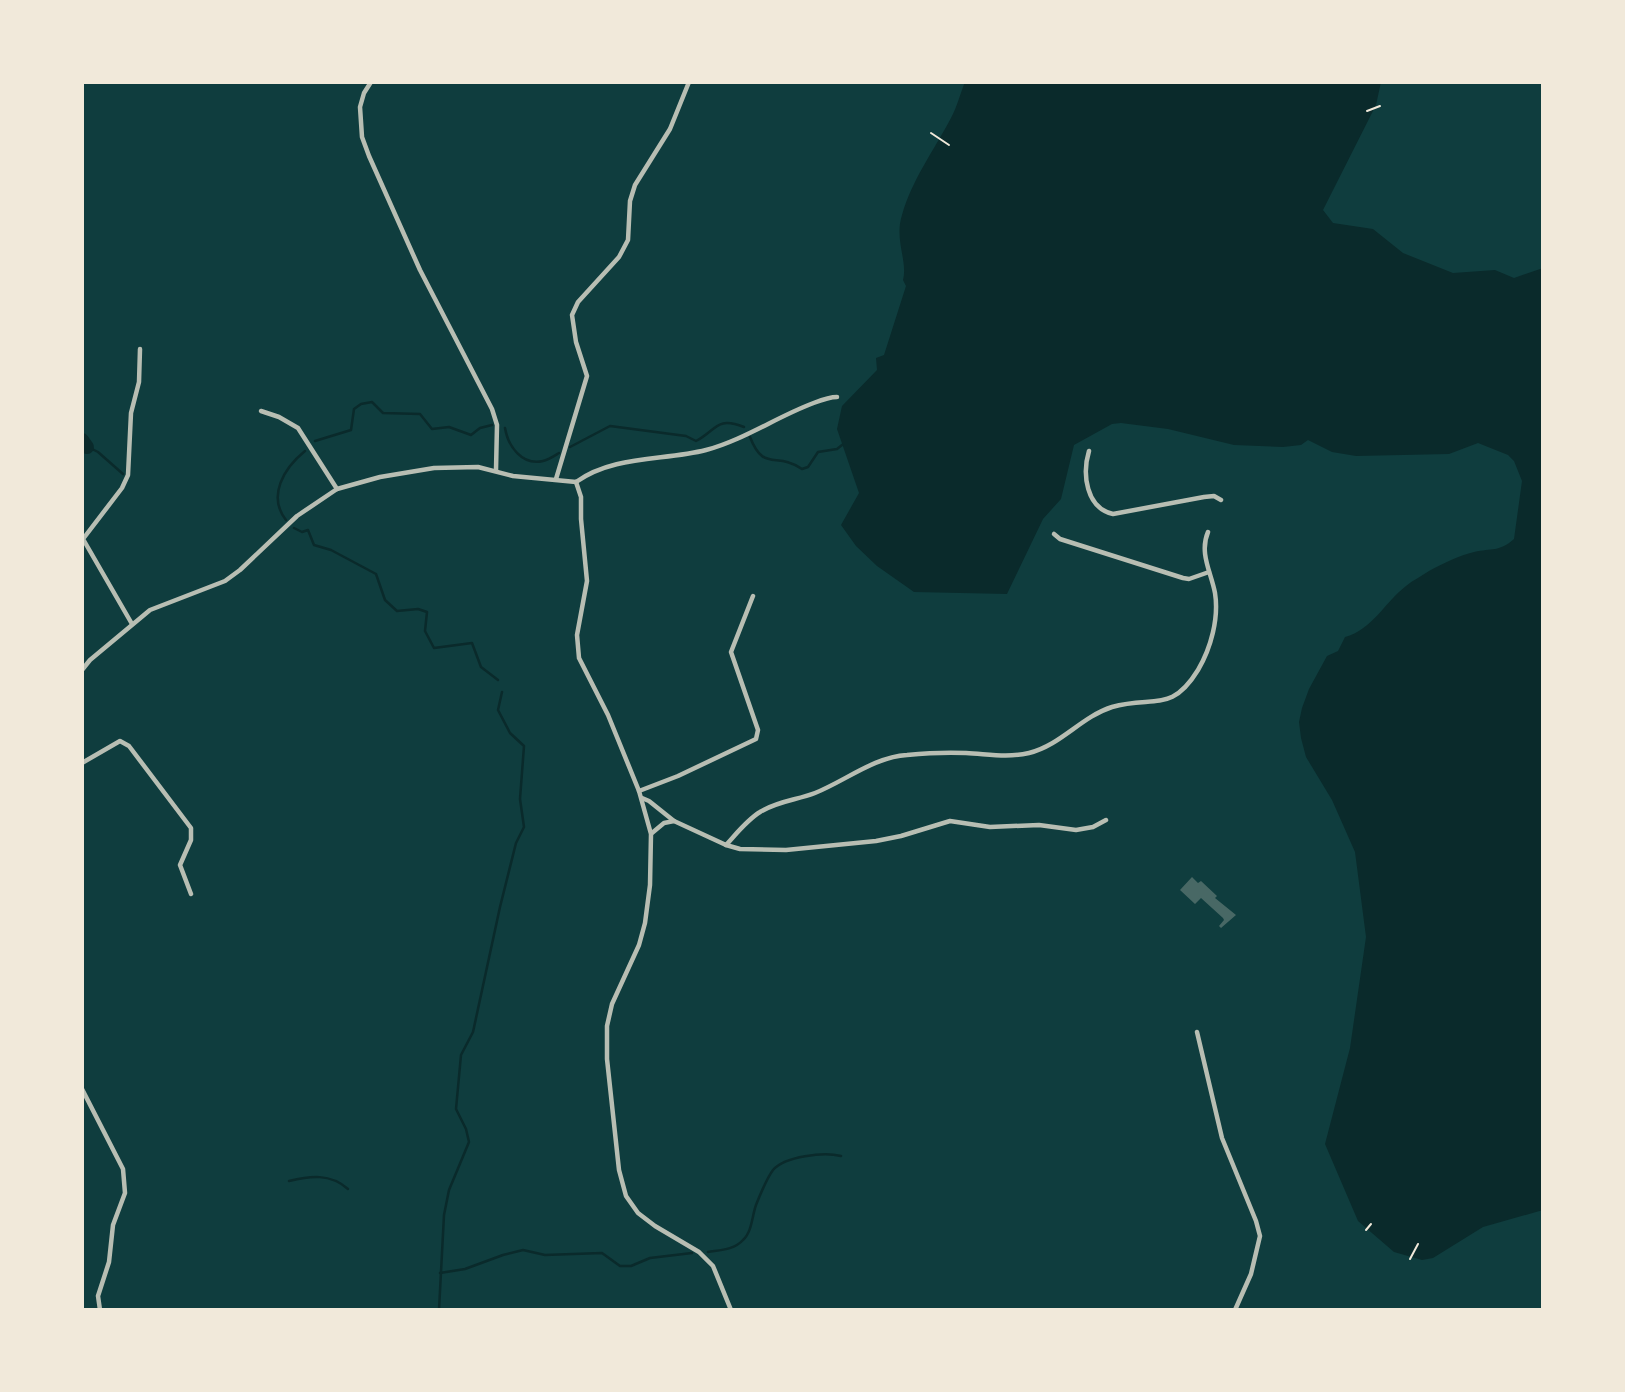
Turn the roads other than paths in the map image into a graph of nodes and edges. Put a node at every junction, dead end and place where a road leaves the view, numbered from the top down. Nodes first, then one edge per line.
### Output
1 (371, 82) edge
2 (690, 82) edge
3 (140, 349) dead end
4 (837, 397) dead end
5 (261, 411) dead end
6 (1090, 451) dead end
7 (496, 470) junction
8 (556, 480) junction
9 (576, 482) junction
10 (337, 489) junction
11 (1221, 500) dead end
12 (1208, 532) dead end
13 (1054, 534) dead end
14 (1209, 572) junction
15 (753, 596) dead end
16 (132, 624) junction
17 (82, 670) edge
18 (82, 763) edge
19 (639, 791) junction
20 (641, 798) junction
21 (1106, 820) dead end
22 (674, 821) junction
23 (651, 834) junction
24 (726, 845) junction
25 (191, 894) dead end
26 (1197, 1032) dead end
27 (82, 1089) edge
28 (100, 1310) edge
29 (731, 1310) edge
30 (1236, 1310) edge

1 - 7 street
2 - 8 street
3 - 16 street
4 - 9 street
5 - 10 street
6 - 11 street
7 - 8 street
7 - 10 street
8 - 9 street
9 - 19 street
10 - 16 street
12 - 14 street
13 - 14 street
14 - 24 street
15 - 19 street
16 - 17 street
18 - 25 street
19 - 20 street
20 - 22 street
20 - 23 street
21 - 24 street
22 - 23 street
22 - 24 street
23 - 29 street
26 - 30 street
27 - 28 street

